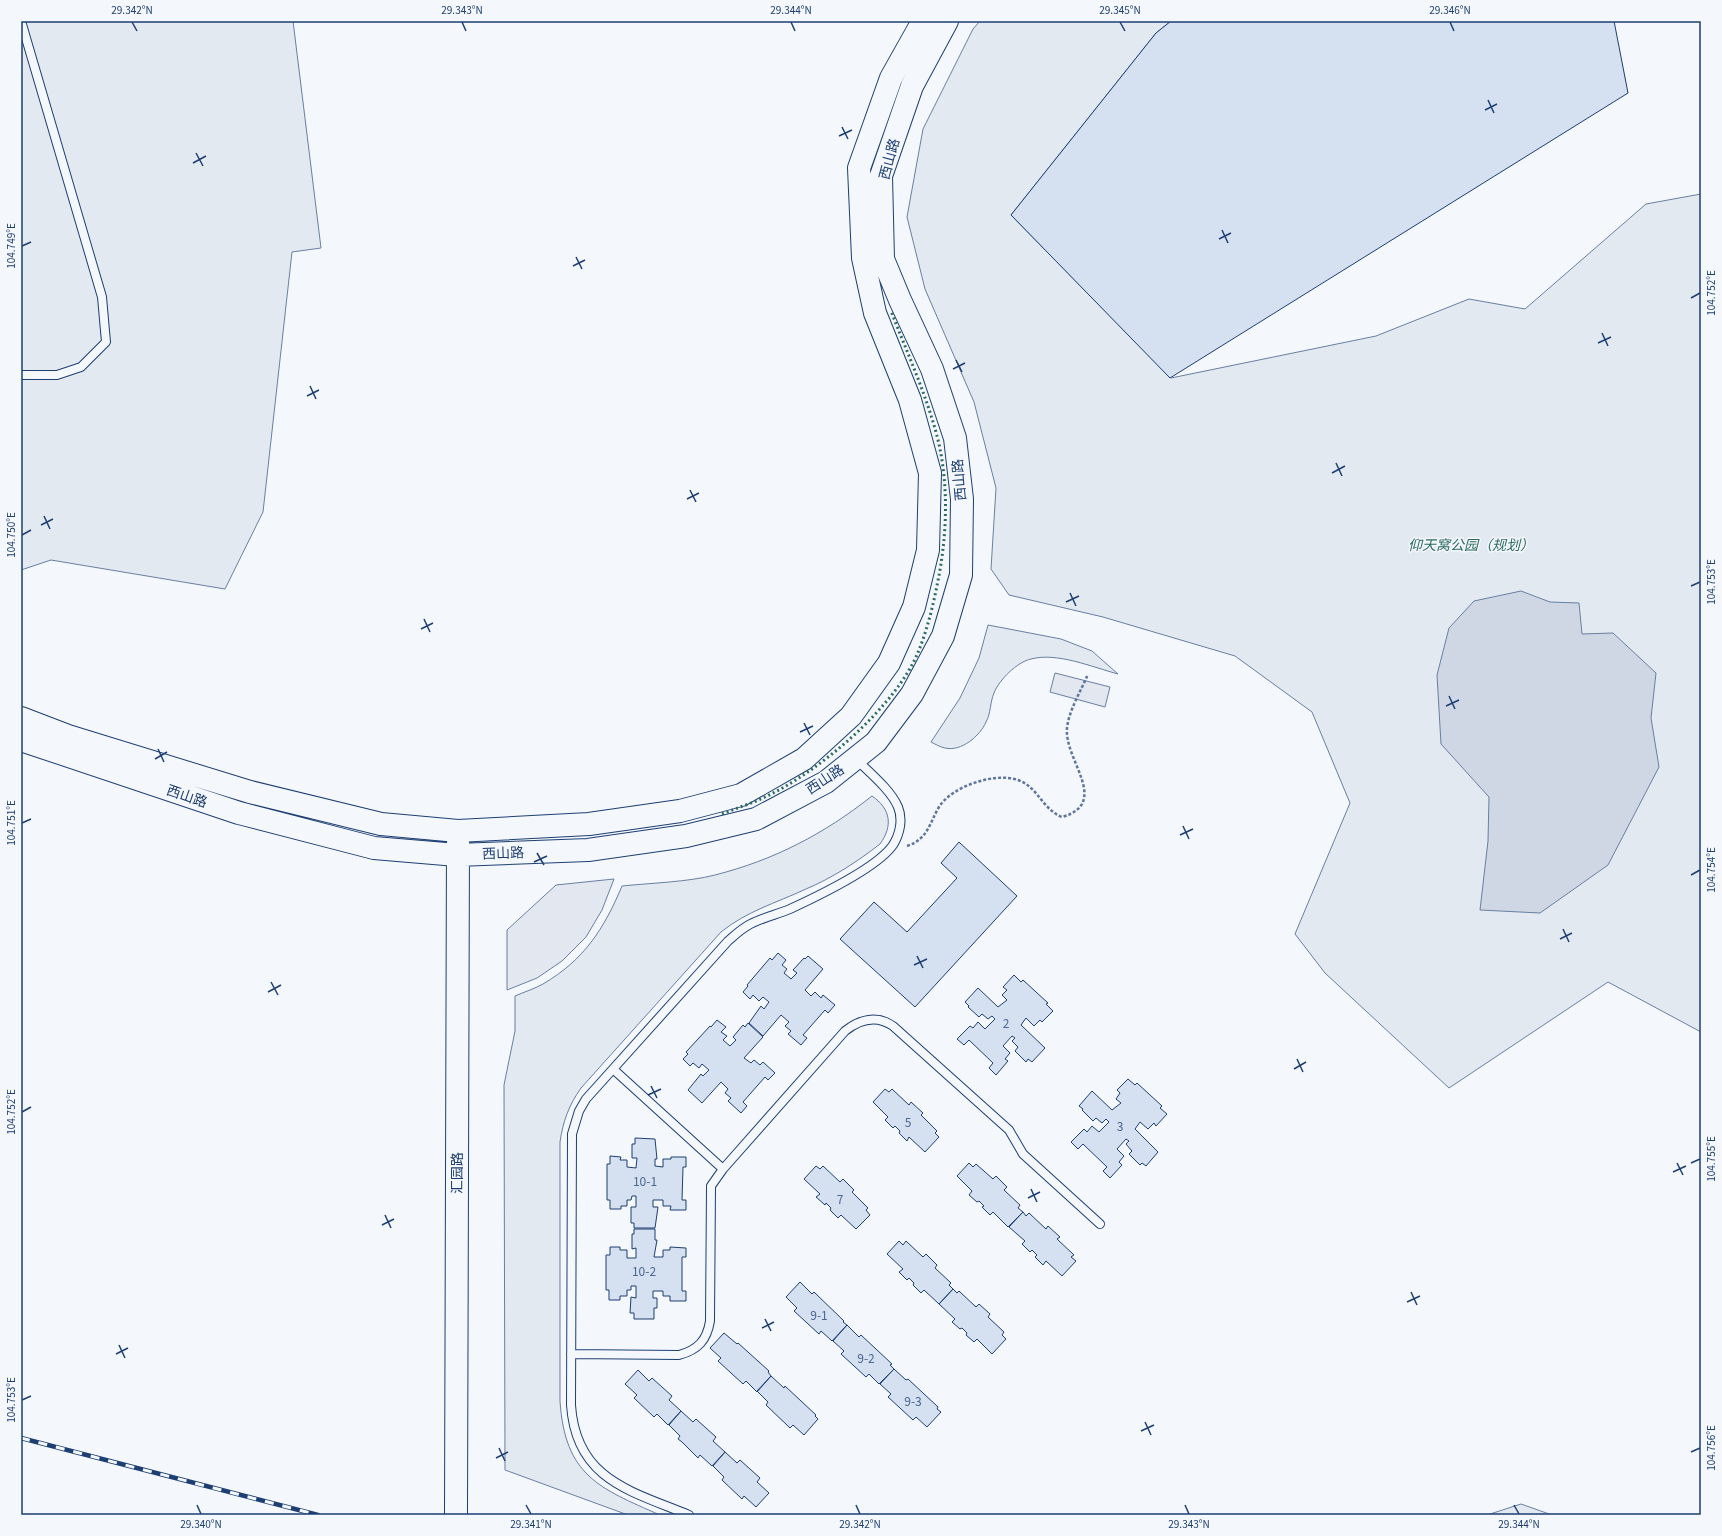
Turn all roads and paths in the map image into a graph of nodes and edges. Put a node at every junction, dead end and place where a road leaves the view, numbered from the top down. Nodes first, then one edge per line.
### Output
1 (21, 21) edge
2 (923, 21) edge
3 (946, 21) edge
4 (21, 375) edge
5 (1088, 674) dead end
6 (21, 718) edge
7 (21, 740) edge
8 (855, 758) junction
9 (458, 831) junction
10 (893, 846) junction
11 (457, 855) junction
12 (613, 1069) junction
13 (723, 1168) junction
14 (1100, 1224) dead end
15 (571, 1354) junction
16 (456, 1515) edge
17 (689, 1515) edge

1 - 4 lane
2 - 9 main road, 西山路
3 - 8 main road, 西山路
5 - 10 path
6 - 9 main road, 西山路
7 - 11 main road, 西山路
8 - 10 lane
8 - 11 main road, 西山路
9 - 11 main road, 汇园路
10 - 12 lane
11 - 16 main road, 汇园路
12 - 13 lane
12 - 15 lane
13 - 14 lane
13 - 15 lane
15 - 17 lane

